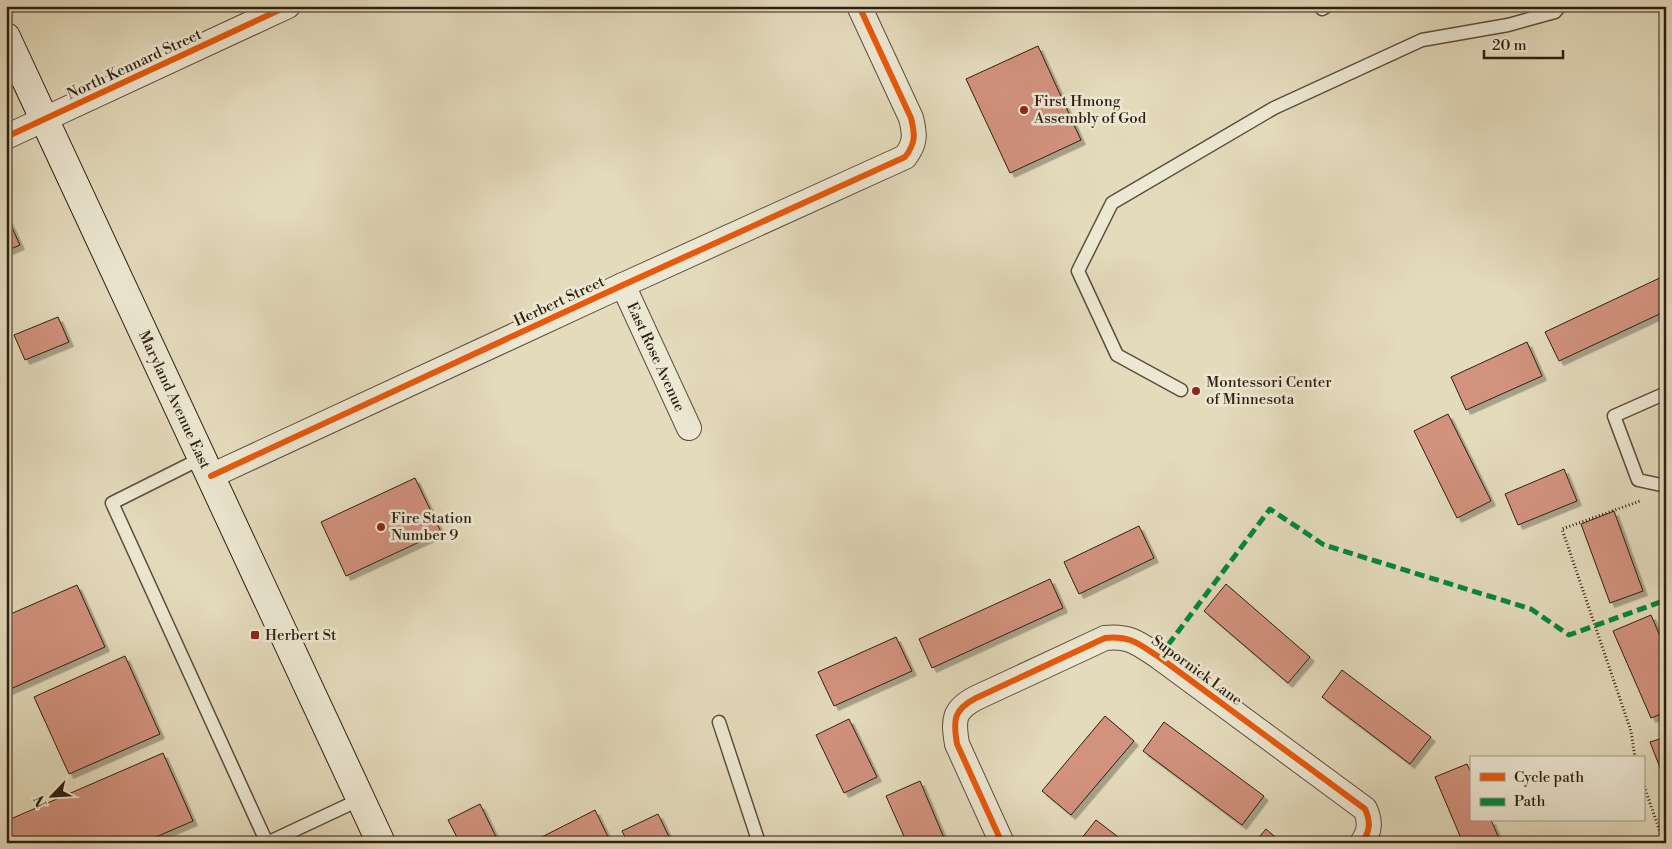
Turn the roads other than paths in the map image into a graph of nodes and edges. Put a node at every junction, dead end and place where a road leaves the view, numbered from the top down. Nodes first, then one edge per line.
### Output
1 (288, 6) edge
2 (860, 6) edge
3 (1560, 6) edge
4 (6, 37) edge
5 (45, 120) junction
6 (6, 138) edge
7 (623, 285) junction
8 (1181, 390) dead end
9 (1666, 393) edge
10 (689, 428) dead end
11 (206, 467) junction
12 (1661, 485) edge
13 (720, 722) dead end
14 (361, 799) junction
15 (267, 843) edge
16 (381, 843) edge
17 (759, 843) edge
18 (1002, 843) edge
19 (1362, 843) edge

1 - 5 street, North Kennard Street
2 - 7 street, Herbert Street
3 - 8 lane
4 - 5 main road, Maryland Avenue East
5 - 6 street, North Kennard Street
5 - 11 main road, Maryland Avenue East
7 - 10 street, East Rose Avenue
7 - 11 street, Herbert Street
9 - 12 lane
11 - 14 main road, Maryland Avenue East
11 - 15 lane
13 - 17 lane
14 - 15 lane
14 - 16 main road, Maryland Avenue East
18 - 19 street, Supornick Lane

